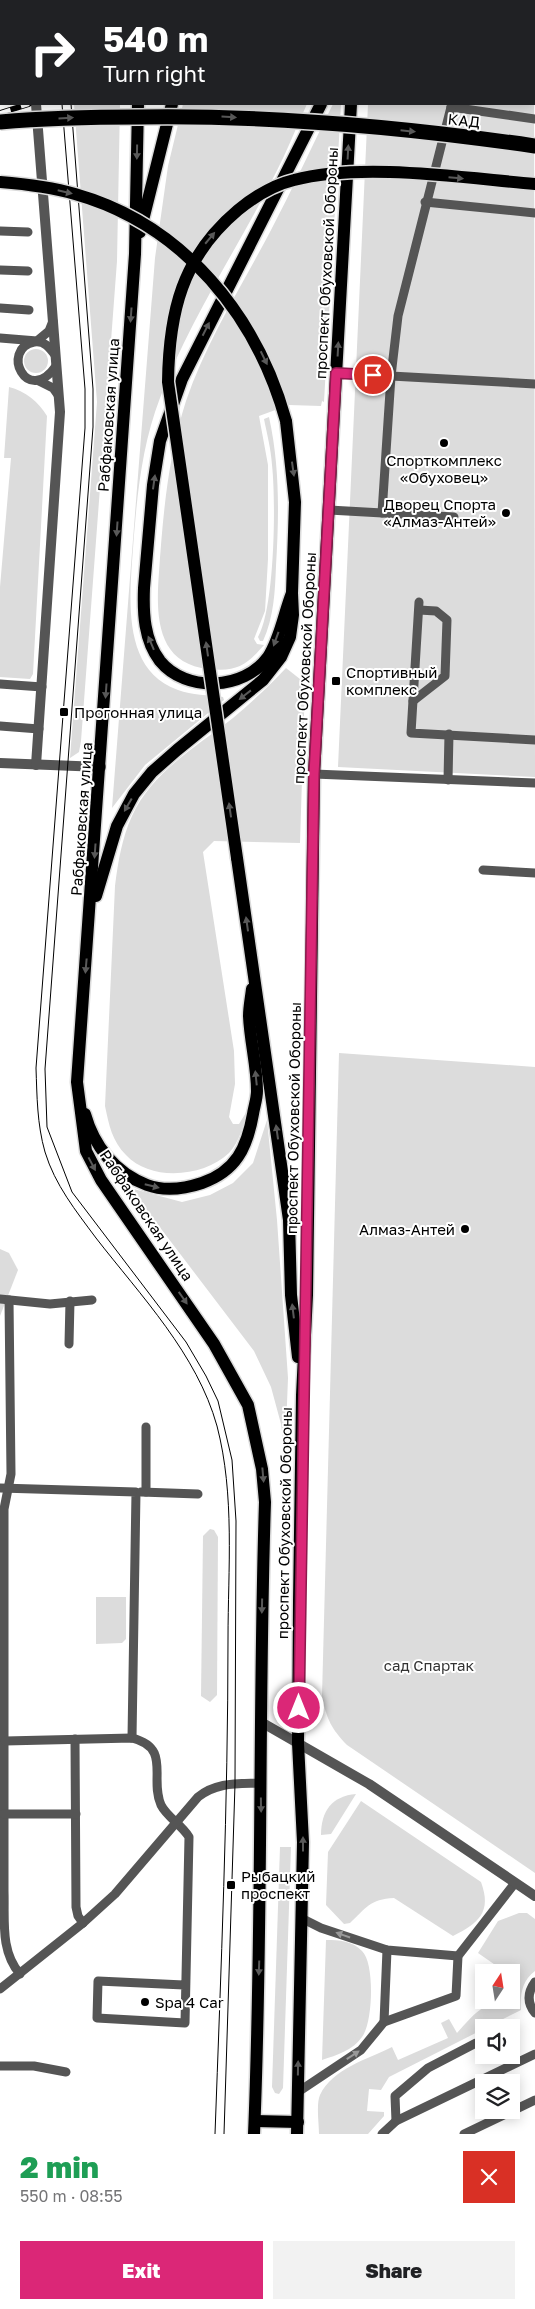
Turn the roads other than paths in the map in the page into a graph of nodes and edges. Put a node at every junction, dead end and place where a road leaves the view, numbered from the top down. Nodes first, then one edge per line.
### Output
1 (36, 105) edge
2 (138, 105) edge
3 (172, 105) edge
4 (321, 105) edge
5 (351, 105) edge
6 (451, 105) edge
7 (535, 119) edge
8 (0, 122) edge
9 (535, 146) edge
10 (0, 182) edge
11 (535, 184) edge
12 (425, 202) junction
13 (535, 213) edge
14 (0, 231) edge
15 (28, 232) dead end
16 (135, 254) junction
17 (0, 270) edge
18 (28, 271) dead end
19 (0, 308) edge
20 (29, 310) dead end
21 (53, 321) junction
22 (0, 338) edge
23 (37, 341) junction
24 (55, 355) junction
25 (56, 366) junction
26 (336, 373) junction
27 (391, 376) junction
28 (39, 381) junction
29 (535, 384) edge
30 (58, 395) junction
31 (329, 510) junction
32 (382, 513) junction
33 (454, 517) dead end
34 (292, 593) junction
35 (0, 684) edge
36 (42, 687) junction
37 (413, 701) junction
38 (0, 726) edge
39 (39, 729) junction
40 (449, 734) junction
41 (535, 740) edge
42 (0, 763) edge
43 (36, 765) junction
44 (101, 767) junction
45 (314, 774) junction
46 (448, 780) junction
47 (535, 783) edge
48 (483, 870) dead end
49 (535, 873) edge
50 (90, 917) junction
51 (254, 973) junction
52 (77, 1082) junction
53 (4, 1300) edge
54 (92, 1300) dead end
55 (70, 1301) junction
56 (69, 1344) dead end
57 (302, 1394) junction
58 (146, 1427) dead end
59 (255, 1427) joint
60 (4, 1488) edge
61 (136, 1492) junction
62 (146, 1492) junction
63 (198, 1494) dead end
64 (2, 1534) edge
65 (261, 1722) junction
66 (132, 1738) junction
67 (75, 1739) junction
68 (5, 1741) junction
69 (298, 1743) junction
70 (261, 1783) junction
71 (2, 1788) edge
72 (4, 1814) junction
73 (76, 1814) junction
74 (177, 1821) junction
75 (515, 1883) junction
76 (2, 1891) edge
77 (535, 1896) edge
78 (301, 1918) junction
79 (83, 1923) junction
80 (387, 1950) junction
81 (458, 1956) junction
82 (20, 1974) junction
83 (535, 1982) edge
84 (184, 1985) junction
85 (0, 1989) edge
86 (535, 2013) edge
87 (384, 2022) junction
88 (475, 2044) edge
89 (535, 2054) edge
90 (0, 2066) edge
91 (66, 2072) dead end
92 (298, 2092) junction
93 (535, 2100) edge
94 (396, 2121) junction
95 (255, 2128) edge
96 (297, 2128) edge
97 (382, 2134) edge
98 (464, 2134) edge

1 - 21 street
2 -> 16 main road, Рабфаковская улица
3 - 16 main road
34 -> 4 main road
26 -> 5 main road, проспект Обуховской Обороны
6 - 7 lane
6 - 12 lane
8 -> 9 highway, КАД, bridge
10 -> 34 main road, bridge
51 -> 11 main road, bridge
12 - 13 lane
12 - 27 lane
14 - 15 lane
16 -> 44 main road, Рабфаковская улица
17 - 18 lane
19 - 20 lane
21 - 23 lane
21 - 24 street
22 - 23 lane
23 - 24 lane
23 - 28 lane
24 - 25 street
25 - 28 lane
25 - 30 street
26 - 27 lane
26 - 31 main road, проспект Обуховской Обороны
27 - 29 lane
27 - 32 lane
28 - 30 lane
30 - 36 street
31 - 32 lane
31 - 45 main road, проспект Обуховской Обороны
32 - 33 lane
34 -> 50 main road
35 - 36 lane
36 - 39 street
37 - 37 lane
37 - 40 lane
38 - 39 lane
39 - 43 street
40 - 41 lane
40 - 46 lane
42 - 43 street
43 - 44 street
44 -> 50 main road, Рабфаковская улица
45 - 46 lane
45 - 57 main road, проспект Обуховской Обороны
46 - 47 lane
48 - 49 lane
50 -> 52 main road, Рабфаковская улица
52 -> 51 main road
57 -> 51 main road
52 -> 59 main road, Рабфаковская улица
53 - 55 lane
53 - 60 lane
54 - 55 lane
55 - 56 lane
57 - 69 main road, проспект Обуховской Обороны
58 - 62 lane
59 -> 65 main road, проспект Обуховской Обороны
60 - 61 lane
60 - 64 lane
61 - 62 lane
61 - 66 lane
62 - 63 lane
64 - 68 lane
65 - 69 street
65 - 70 main road, проспект Обуховской Обороны
66 - 67 lane
66 - 74 lane
67 - 68 lane
67 - 73 lane
68 - 71 lane
69 - 75 street
78 -> 69 main road, проспект Обуховской Обороны
70 - 74 lane
70 -> 95 main road, проспект Обуховской Обороны
71 - 72 lane
72 - 73 lane
72 - 76 lane
73 - 79 lane
74 - 79 lane
74 - 84 lane
75 - 77 street
75 - 81 lane
76 - 82 lane
80 -> 78 lane
92 -> 78 main road, проспект Обуховской Обороны
79 - 82 lane
80 - 81 lane
80 - 87 lane
81 - 87 lane
82 - 85 lane
83 - 86 lane
84 - 84 lane
92 -> 87 lane
88 - 94 lane
89 - 94 lane
90 - 91 lane
92 - 96 main road, проспект Обуховской Обороны
93 - 98 lane
94 - 97 lane
95 - 96 main road

